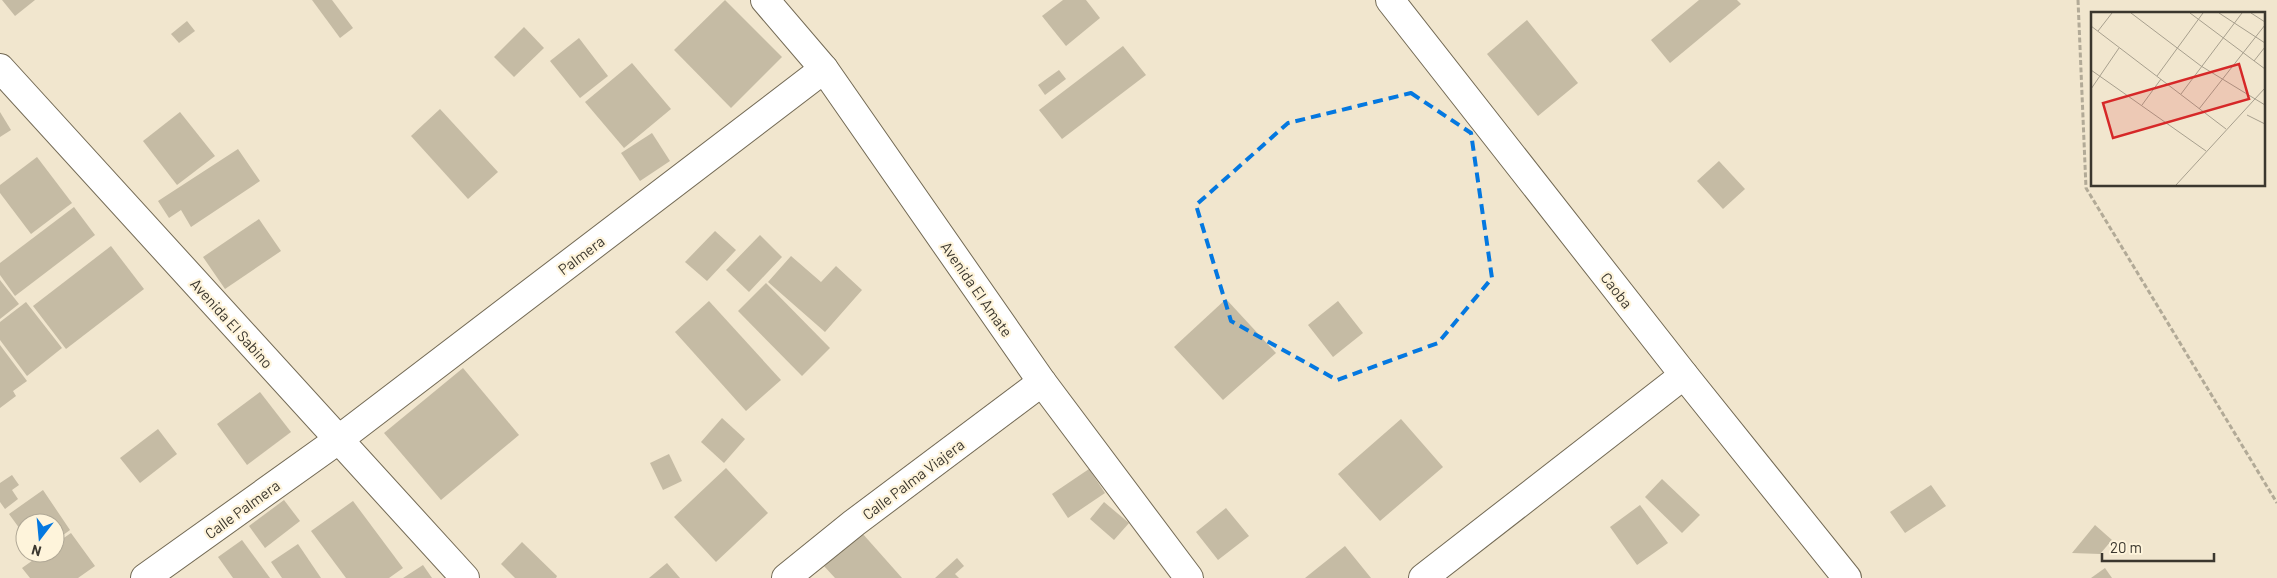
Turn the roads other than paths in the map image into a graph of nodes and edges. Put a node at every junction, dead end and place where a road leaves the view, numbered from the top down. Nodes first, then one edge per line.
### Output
1 (765, 0) edge
2 (1390, 0) edge
3 (0, 68) edge
4 (824, 69) junction
5 (1684, 375) junction
6 (1042, 382) junction
7 (338, 440) junction
8 (145, 578) edge
9 (464, 578) edge
10 (786, 578) edge
11 (1189, 578) edge
12 (1423, 578) edge
13 (1847, 578) edge

1 - 4 street, Avenida El Amate
2 - 5 street, Caoba
3 - 7 street, Avenida El Sabino
4 - 6 street, Avenida El Amate
4 - 7 street, Palmera
5 - 12 street
5 - 13 street, Caoba
6 - 10 street, Calle Palma Viajera
6 - 11 street, Avenida El Amate
7 - 8 street, Calle Palmera
7 - 9 street, Avenida El Sabino

